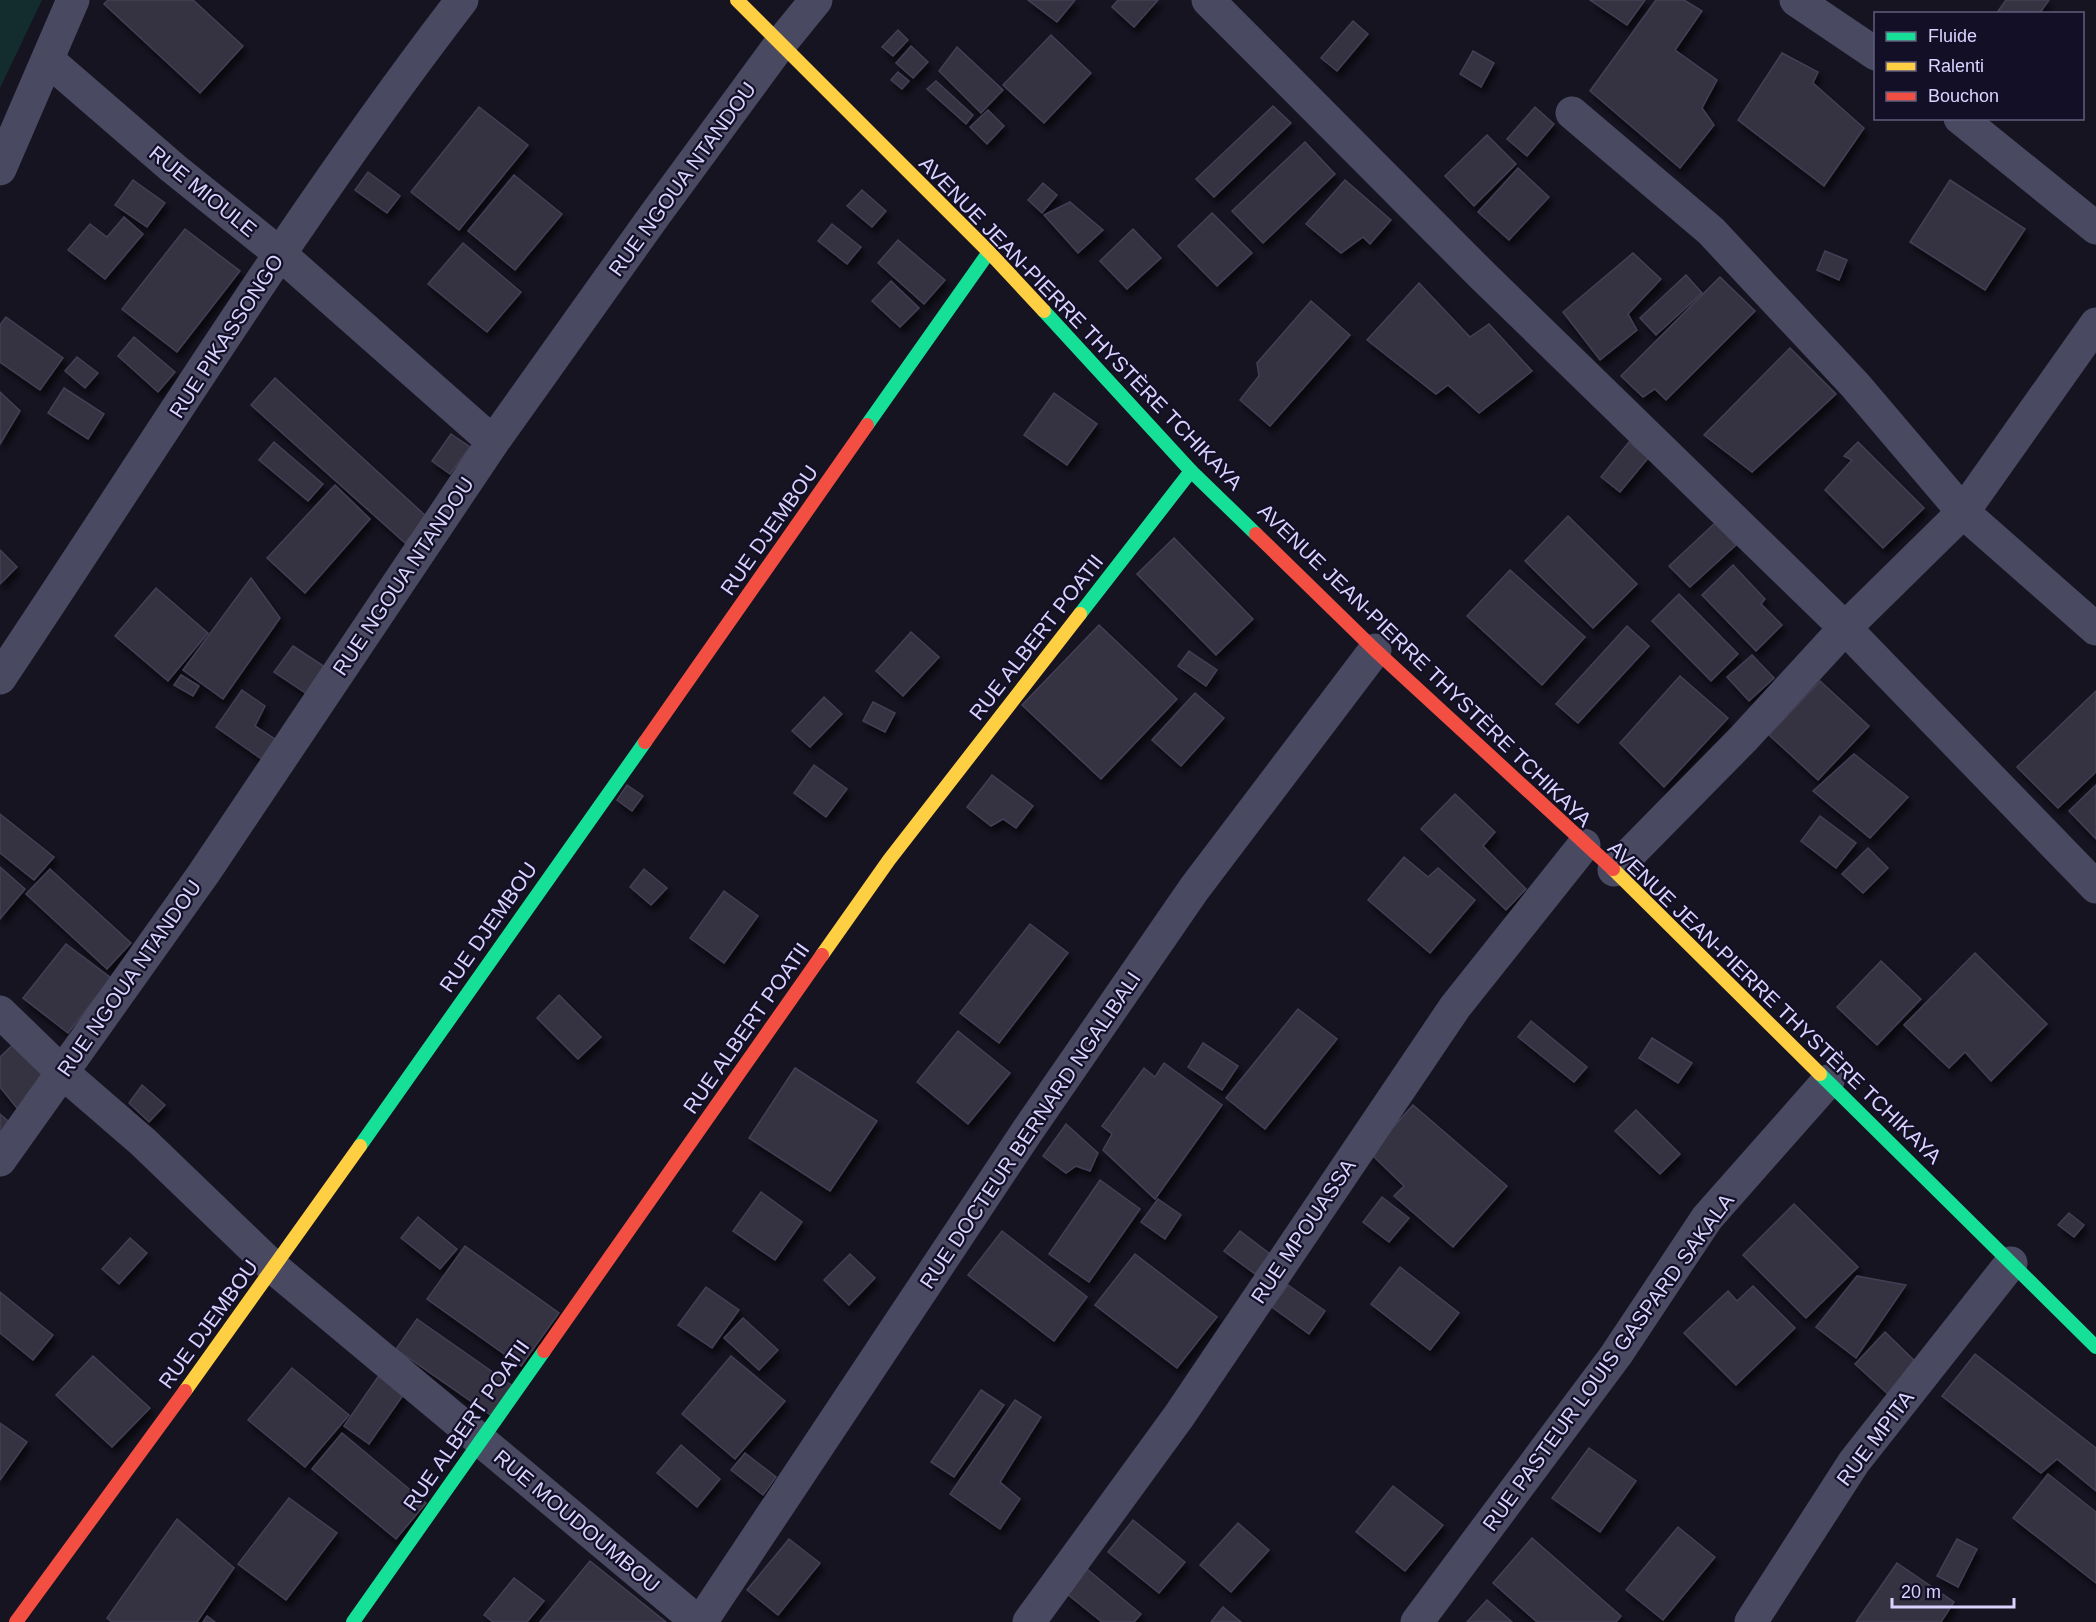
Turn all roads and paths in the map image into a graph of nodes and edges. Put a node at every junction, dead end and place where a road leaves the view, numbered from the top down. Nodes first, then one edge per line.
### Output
1 (72, 0) edge
2 (462, 0) edge
3 (737, 0) edge
4 (816, 0) edge
5 (1208, 0) edge
6 (1796, 0) edge
7 (781, 43) junction
8 (1874, 53) edge
9 (48, 60) junction
10 (1572, 113) dead end
11 (1962, 120) edge
12 (0, 169) edge
13 (2096, 228) edge
14 (990, 252) junction
15 (279, 253) junction
16 (2096, 324) edge
17 (494, 442) junction
18 (1191, 471) junction
19 (1963, 512) junction
20 (1845, 628) junction
21 (2096, 629) edge
22 (1375, 650) junction
23 (0, 678) edge
24 (1584, 845) junction
25 (1614, 870) junction
26 (2096, 887) edge
27 (0, 1012) edge
28 (62, 1072) junction
29 (1828, 1081) junction
30 (0, 1160) edge
31 (2011, 1263) junction
32 (274, 1268) junction
33 (2096, 1347) edge
34 (481, 1440) junction
35 (16, 1622) edge
36 (353, 1622) edge
37 (699, 1622) edge
38 (1029, 1622) edge
39 (1417, 1622) edge
40 (1751, 1622) edge

1 - 9 street
2 - 15 street, RUE PIKASSONGO
3 - 7 street, AVENUE JEAN-PIERRE THYSTÈRE TCHIKAYA
4 - 7 street, RUE NGOUA NTANDOU
5 - 20 street
6 - 8 street
7 - 14 street, AVENUE JEAN-PIERRE THYSTÈRE TCHIKAYA
7 - 17 street, RUE NGOUA NTANDOU
9 - 12 street
9 - 15 street, RUE MIOULE
10 - 19 street
11 - 13 street
14 - 18 street, AVENUE JEAN-PIERRE THYSTÈRE TCHIKAYA
14 - 32 street, RUE DJEMBOU
15 - 17 street, RUE MIOULE
15 - 23 street, RUE PIKASSONGO
16 - 19 street
17 - 28 street, RUE NGOUA NTANDOU
18 - 22 street, AVENUE JEAN-PIERRE THYSTÈRE TCHIKAYA
18 - 34 street, RUE ALBERT POATII
19 - 20 street
19 - 21 street
20 - 25 street
20 - 26 street
22 - 24 street, AVENUE JEAN-PIERRE THYSTÈRE TCHIKAYA
22 - 37 street, RUE DOCTEUR BERNARD NGALIBALI
24 - 25 street, AVENUE JEAN-PIERRE THYSTÈRE TCHIKAYA
24 - 38 street, RUE MPOUASSA
25 - 29 street, AVENUE JEAN-PIERRE THYSTÈRE TCHIKAYA
27 - 28 street, RUE MOUDOUMBOU
28 - 30 street, RUE NGOUA NTANDOU
28 - 32 street, RUE MOUDOUMBOU
29 - 31 street, AVENUE JEAN-PIERRE THYSTÈRE TCHIKAYA
29 - 39 street, RUE PASTEUR LOUIS GASPARD SAKALA
31 - 33 street, AVENUE JEAN-PIERRE THYSTÈRE TCHIKAYA
31 - 40 street, RUE MPITA
32 - 34 street, RUE MOUDOUMBOU
32 - 35 street, RUE DJEMBOU
34 - 36 street, RUE ALBERT POATII
34 - 37 street, RUE MOUDOUMBOU

